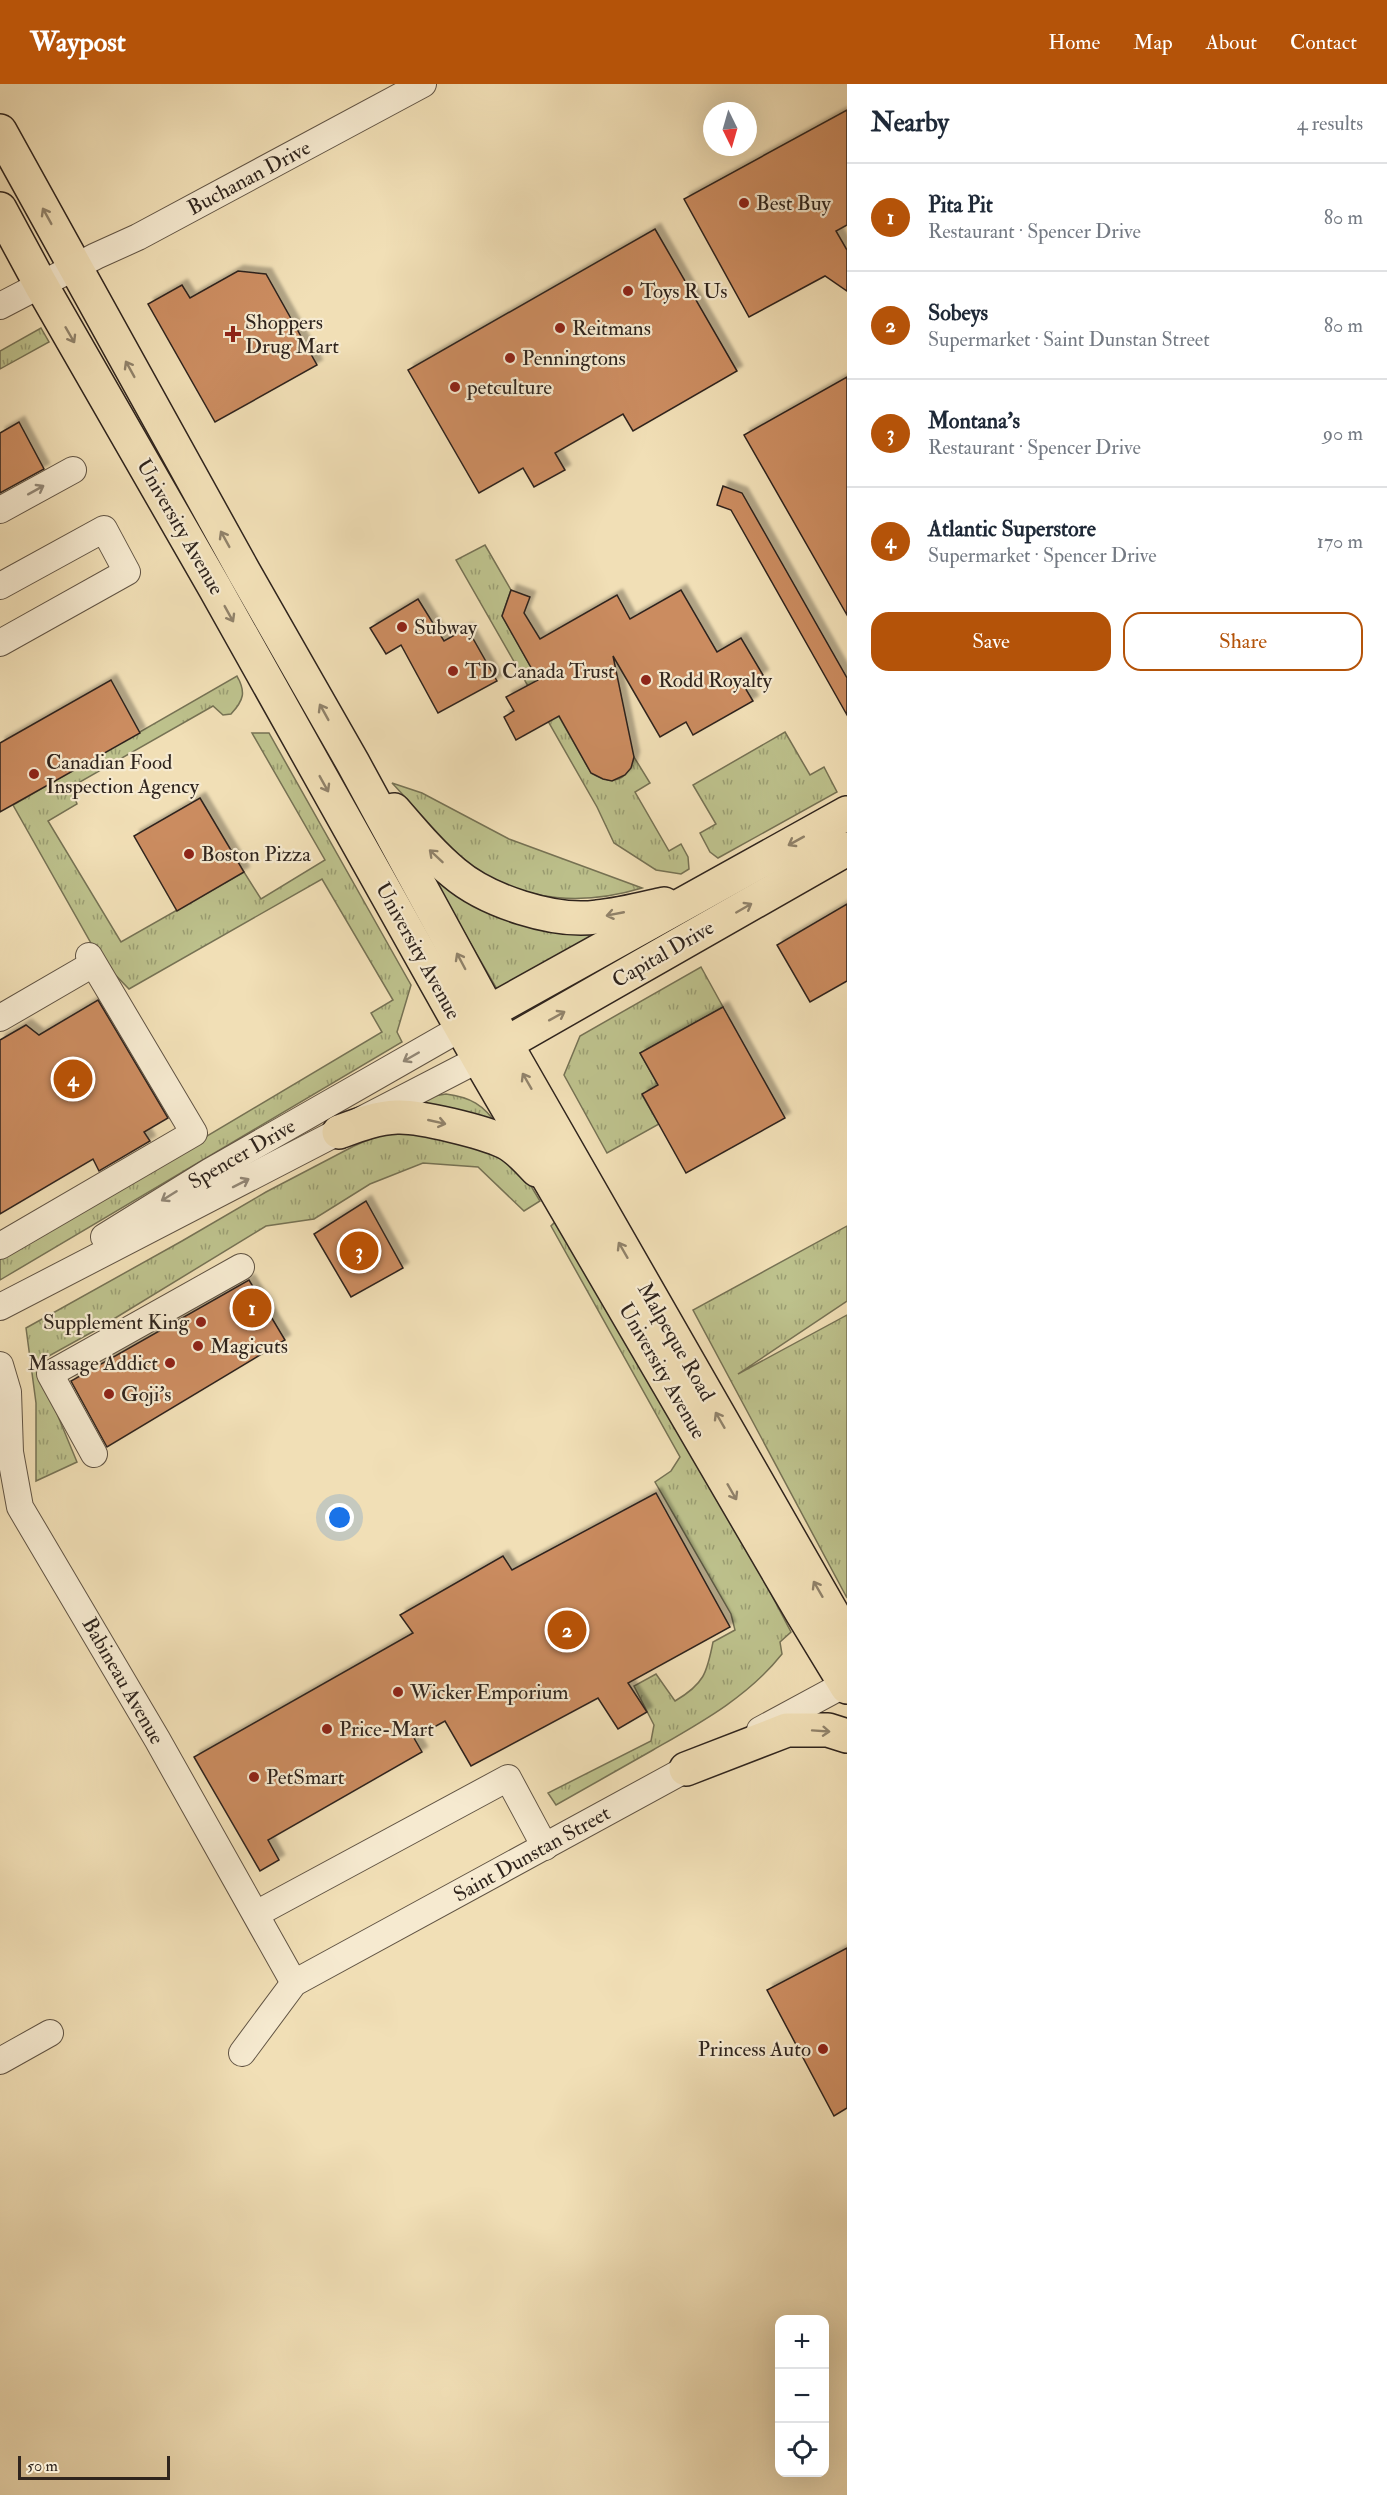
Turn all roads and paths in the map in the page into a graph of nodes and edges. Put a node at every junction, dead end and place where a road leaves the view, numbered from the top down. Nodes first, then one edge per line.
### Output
1 (423, 84) edge
2 (0, 132) edge
3 (0, 209) edge
4 (74, 268) junction
5 (41, 285) junction
6 (0, 306) edge
7 (73, 470) dead end
8 (0, 510) edge
9 (0, 586) edge
10 (0, 643) edge
11 (353, 763) junction
12 (847, 813) edge
13 (847, 849) edge
14 (693, 899) junction
15 (0, 1018) edge
16 (475, 1020) junction
17 (492, 1051) junction
18 (339, 1132) junction
19 (587, 1241) junction
20 (0, 1246) edge
21 (241, 1267) dead end
22 (1, 1306) edge
23 (0, 1365) edge
24 (94, 1454) dead end
25 (847, 1639) edge
26 (847, 1685) edge
27 (847, 1736) edge
28 (686, 1769) junction
29 (545, 1847) junction
30 (256, 1914) junction
31 (294, 1983) junction
32 (50, 2033) dead end
33 (242, 2054) dead end
34 (0, 2061) edge

1 - 4 street, Buchanan Drive
4 -> 2 main road, University Avenue
3 - 5 main road, University Avenue
4 - 5 street, Buchanan Drive
11 -> 4 main road, University Avenue
5 - 6 street, Buchanan Drive
5 -> 16 main road, University Avenue
8 -> 7 street
9 - 10 street
14 -> 11 main road
16 -> 11 main road, University Avenue
12 -> 14 main road, Capital Drive
17 -> 13 main road, Capital Drive
14 - 16 main road, Capital Drive
15 - 20 street
16 - 17 main road, University Avenue
16 -> 22 street, Spencer Drive
17 - 18 street, Spencer Drive
17 - 19 main road, University Avenue
25 -> 17 main road, Malpeque Road
18 -> 19 main road
22 -> 18 street, Spencer Drive
19 -> 26 main road, University Avenue
21 - 24 street
23 - 30 street, Babineau Avenue
26 - 28 street, Saint Dunstan Street
28 -> 27 main road
28 - 29 street, Saint Dunstan Street
29 - 30 street
29 - 31 street, Saint Dunstan Street
30 - 31 street, Babineau Avenue
31 - 33 street, Saint Dunstan Street
32 - 34 street

